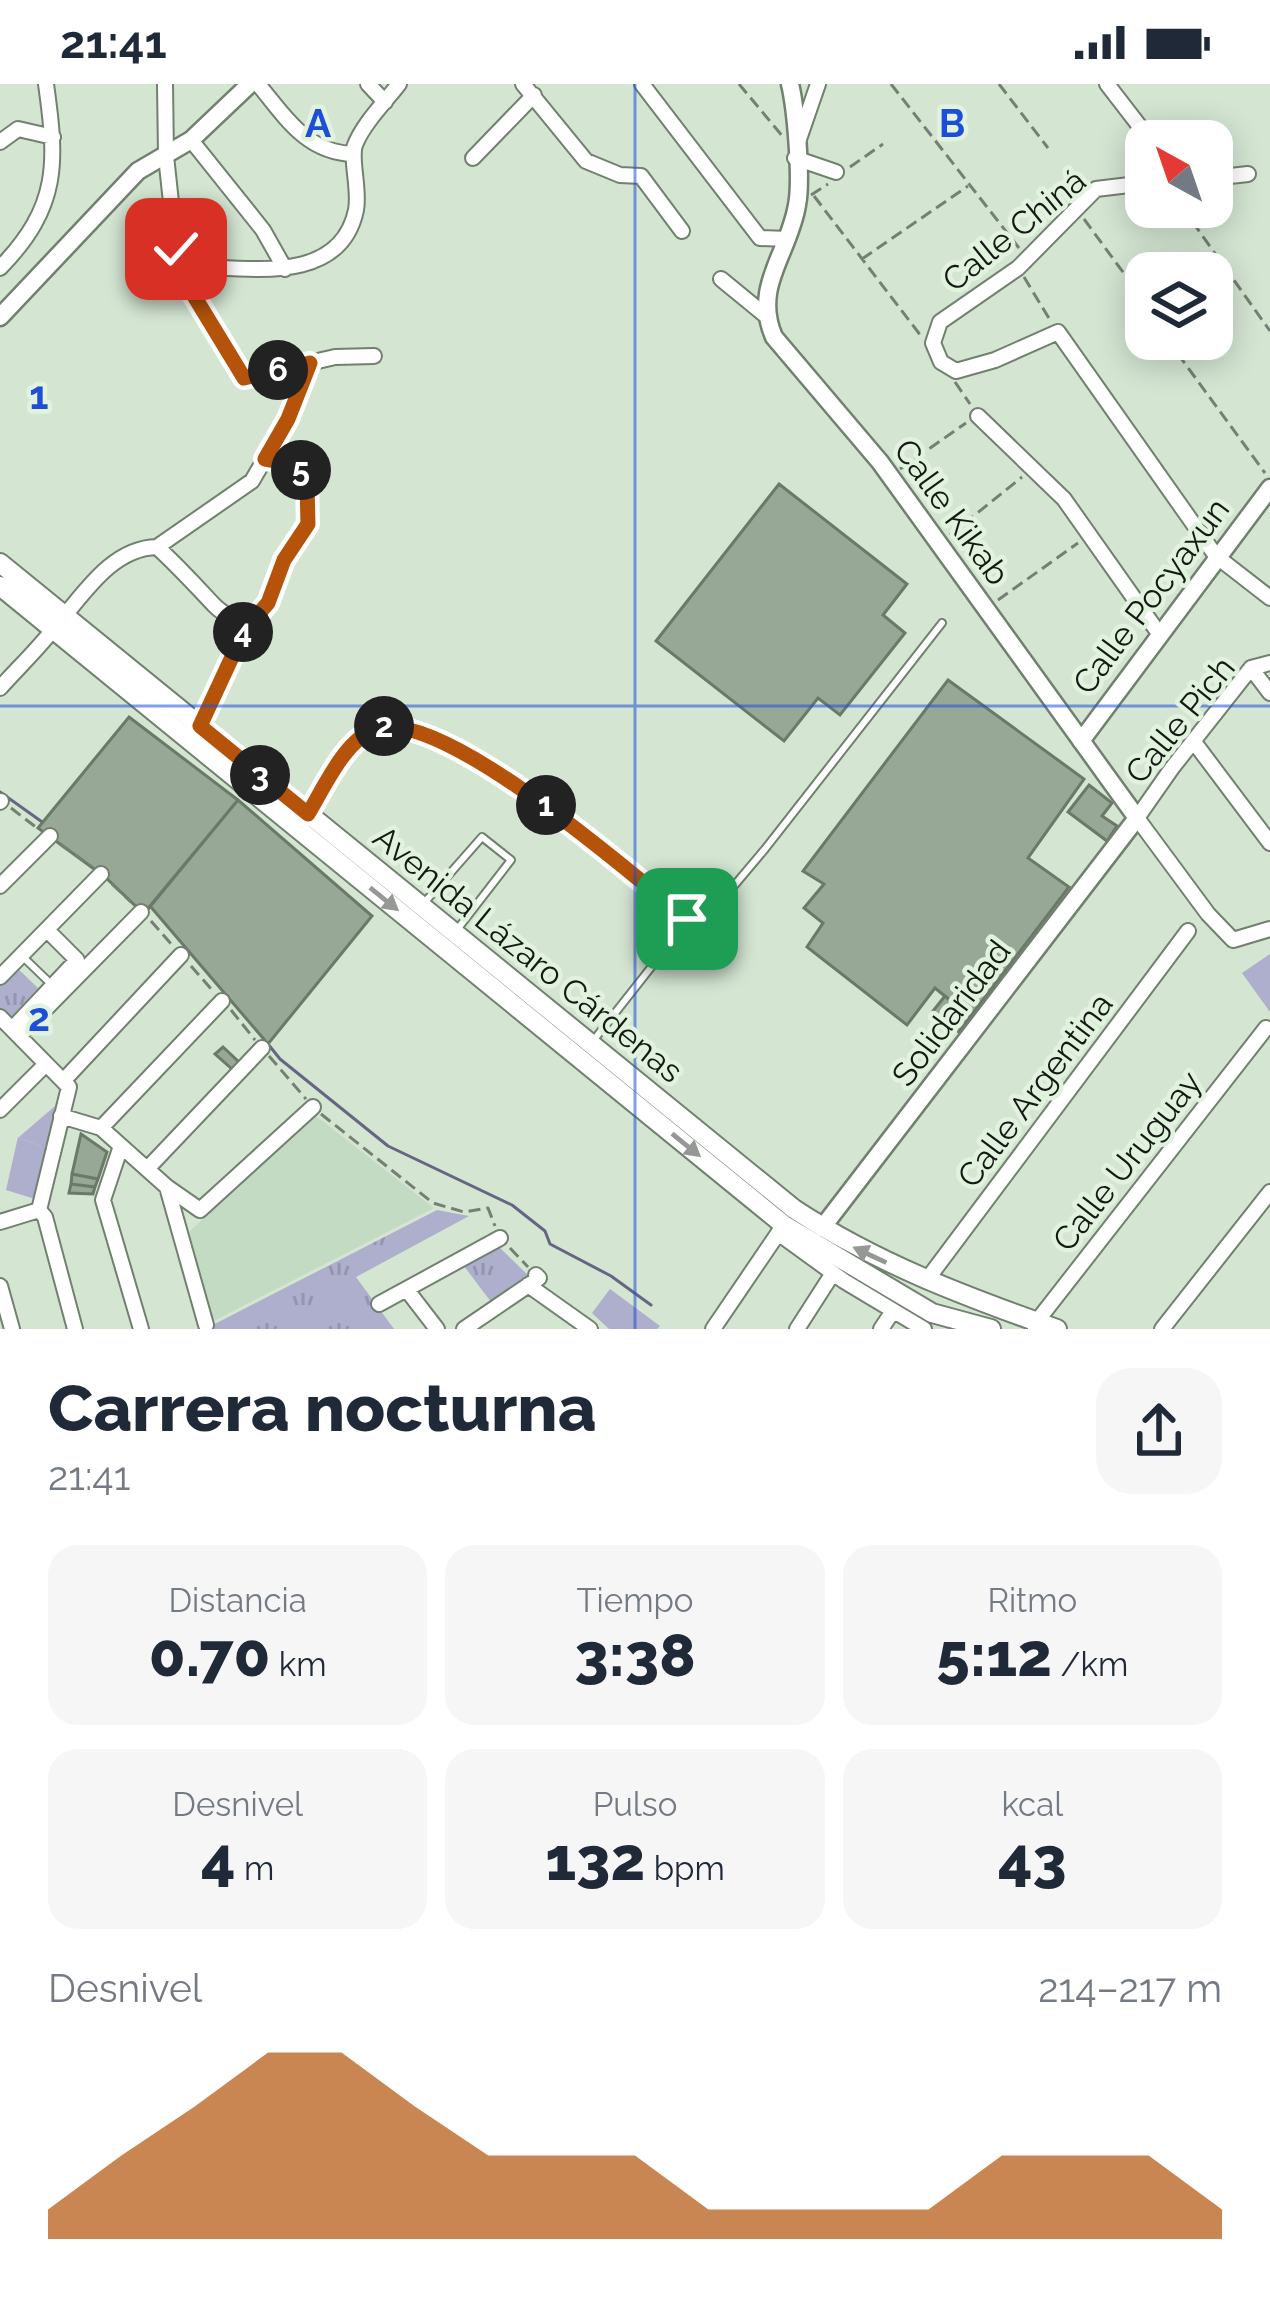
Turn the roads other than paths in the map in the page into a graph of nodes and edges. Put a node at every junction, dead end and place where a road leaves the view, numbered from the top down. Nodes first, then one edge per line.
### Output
1 (46, 84) edge
2 (165, 84) edge
3 (254, 84) edge
4 (368, 84) edge
5 (399, 84) edge
6 (642, 84) edge
7 (790, 84) edge
8 (818, 84) edge
9 (1107, 84) edge
10 (528, 90) edge
11 (385, 102) junction
12 (1135, 120) edge
13 (53, 137) junction
14 (191, 140) junction
15 (0, 142) edge
16 (353, 154) junction
17 (795, 154) junction
18 (166, 156) junction
19 (473, 158) dead end
20 (836, 172) dead end
21 (1248, 174) dead end
22 (1233, 176) edge
23 (1125, 186) edge
24 (682, 231) dead end
25 (787, 239) junction
26 (187, 266) junction
27 (0, 268) edge
28 (285, 269) junction
29 (721, 278) dead end
30 (765, 315) junction
31 (0, 317) edge
32 (374, 356) dead end
33 (310, 363) junction
34 (978, 416) road end
35 (1270, 484) edge
36 (157, 547) junction
37 (1216, 556) junction
38 (0, 562) edge
39 (0, 586) edge
40 (1270, 598) edge
41 (59, 622) junction
42 (943, 622) dead end
43 (245, 629) road end
44 (1160, 635) junction
45 (1270, 663) edge
46 (1251, 668) junction
47 (0, 688) edge
48 (1270, 694) edge
49 (1081, 741) junction
50 (1194, 742) junction
51 (276, 800) junction
52 (308, 814) junction
53 (1137, 818) junction
54 (50, 836) road end
55 (1270, 843) edge
56 (355, 864) junction
57 (101, 874) road end
58 (0, 886) edge
59 (421, 906) junction
60 (139, 911) road end
61 (1270, 929) edge
62 (47, 930) junction
63 (1188, 931) dead end
64 (454, 933) junction
65 (671, 942) dead end
66 (20, 954) junction
67 (181, 955) dead end
68 (0, 977) edge
69 (52, 986) junction
70 (222, 1000) road end
71 (7, 1027) edge
72 (1266, 1028) dead end
73 (590, 1044) junction
74 (262, 1048) road end
75 (46, 1064) junction
76 (65, 1079) junction
77 (313, 1108) road end
78 (0, 1110) edge
79 (61, 1116) junction
80 (101, 1128) junction
81 (121, 1146) junction
82 (147, 1169) junction
83 (167, 1187) junction
84 (1270, 1192) edge
85 (42, 1214) junction
86 (0, 1222) edge
87 (785, 1222) junction
88 (817, 1235) junction
89 (500, 1238) road end
90 (833, 1273) junction
91 (926, 1281) junction
92 (0, 1286) edge
93 (407, 1289) junction
94 (379, 1304) dead end
95 (893, 1311) junction
96 (928, 1324) edge
97 (206, 1325) dead end
98 (1034, 1325) edge
99 (585, 1328) edge
100 (12, 1329) edge
101 (75, 1329) edge
102 (141, 1329) edge
103 (436, 1329) edge
104 (464, 1329) edge
105 (712, 1329) edge
106 (796, 1329) edge
107 (881, 1329) edge
108 (991, 1329) edge
109 (1057, 1329) edge
110 (1162, 1329) edge

1 - 13 street
2 - 18 street
3 - 14 street
3 - 16 street
4 - 11 street
5 - 11 street
6 - 25 street
7 - 17 street
8 - 17 street
9 - 12 street
10 - 19 street
10 - 24 street
11 - 16 street
13 - 15 street
13 - 27 street
14 - 18 street
14 - 28 street
16 - 28 street
17 - 20 street
17 - 25 street
18 - 26 street
18 - 31 street
21 - 22 street
23 - 37 street, Calle Chiná
25 - 30 street
26 - 28 street
26 - 33 street
29 - 30 street
30 - 49 street, Calle Kikab
32 - 33 street
33 - 36 street
34 - 44 street
35 - 37 street, Calle Pocyaxun
36 - 41 street
36 - 43 street
37 - 40 street
37 - 44 street, Calle Pocyaxun
38 - 41 main road, Avenida Lázaro Cárdenas
39 - 41 main road, Avenida Lázaro Cárdenas
41 - 47 street
41 - 51 main road, Avenida Lázaro Cárdenas
41 - 51 main road, Avenida Lázaro Cárdenas
42 - 52 lane
44 - 49 street, Calle Pocyaxun
45 - 46 street, Calle Pich
46 - 48 street
46 - 50 street, Calle Pich
49 - 53 street, Calle Kikab
50 - 53 street, Calle Pich
50 - 55 street
51 - 52 main road, Avenida Lázaro Cárdenas
51 - 56 main road, Avenida Lázaro Cárdenas
52 - 56 main road, Avenida Lázaro Cárdenas
53 - 61 street, Calle Kikab
53 - 88 street, Solidaridad
54 - 58 street
56 - 59 main road, Avenida Lázaro Cárdenas
56 -> 87 main road, Avenida Lázaro Cárdenas
57 - 62 street
59 - 64 main road, Avenida Lázaro Cárdenas
59 - 64 lane
60 - 71 street
62 - 66 street
62 - 69 street
63 - 91 street, Calle Argentina
64 - 73 main road, Avenida Lázaro Cárdenas
65 - 73 lane
66 - 68 street
66 - 69 lane
67 - 76 street
69 - 71 street
70 - 80 street
71 - 75 street
72 - 98 street, Calle Uruguay
73 - 87 main road, Avenida Lázaro Cárdenas
74 - 82 street
75 - 76 street
75 - 78 street
76 - 79 street
77 - 83 street
79 - 80 street
79 - 85 street
80 - 81 street
81 - 82 street
81 - 102 street
82 - 83 street
83 - 97 street
84 - 110 street
85 - 86 street
85 - 101 street
87 - 88 main road, Avenida Lázaro Cárdenas
87 - 90 street
87 - 105 street
91 -> 88 main road, Avenida Lázaro Cárdenas
88 - 96 main road, Avenida Lázaro Cárdenas
89 - 93 street
90 - 95 street
90 - 106 street
91 - 98 main road, Avenida Lázaro Cárdenas
92 - 100 street
93 - 94 street
93 - 103 street
95 - 96 street
95 - 107 street
96 - 108 main road, Avenida Lázaro Cárdenas
98 - 109 main road, Avenida Lázaro Cárdenas
99 - 104 street

